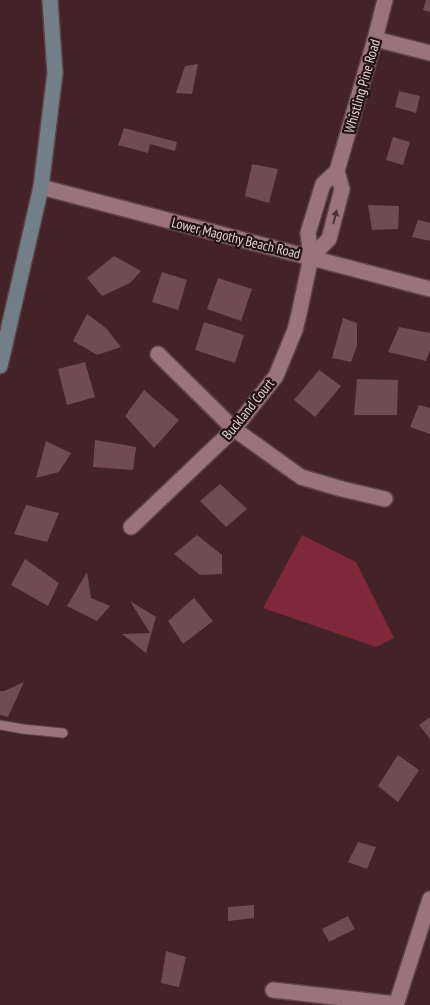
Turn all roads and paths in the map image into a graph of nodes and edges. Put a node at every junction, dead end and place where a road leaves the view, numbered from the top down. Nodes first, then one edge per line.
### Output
1 (50, 0) edge
2 (384, 0) edge
3 (375, 39) junction
4 (430, 53) edge
5 (337, 171) junction
6 (41, 187) junction
7 (311, 257) junction
8 (430, 289) edge
9 (2, 348) edge
10 (158, 354) dead end
11 (0, 366) edge
12 (234, 429) junction
13 (385, 499) dead end
14 (131, 527) dead end
15 (0, 725) edge
16 (63, 733) dead end
17 (430, 899) edge
18 (273, 990) dead end
19 (396, 1004) edge

1 - 6 main road
2 - 3 street, Whistling Pine Road
3 - 4 street
3 - 5 street, Whistling Pine Road
5 - 7 street, Whistling Pine Road
7 -> 5 street, Whistling Pine Road
6 - 7 street, Lower Magothy Beach Road
6 - 9 main road
7 - 8 street, Lower Magothy Beach Road
7 - 12 street, Buckland Court
9 - 11 main road
10 - 12 street
12 - 13 street
12 - 14 street, Buckland Court
15 - 16 lane
17 - 19 street
18 - 19 street

